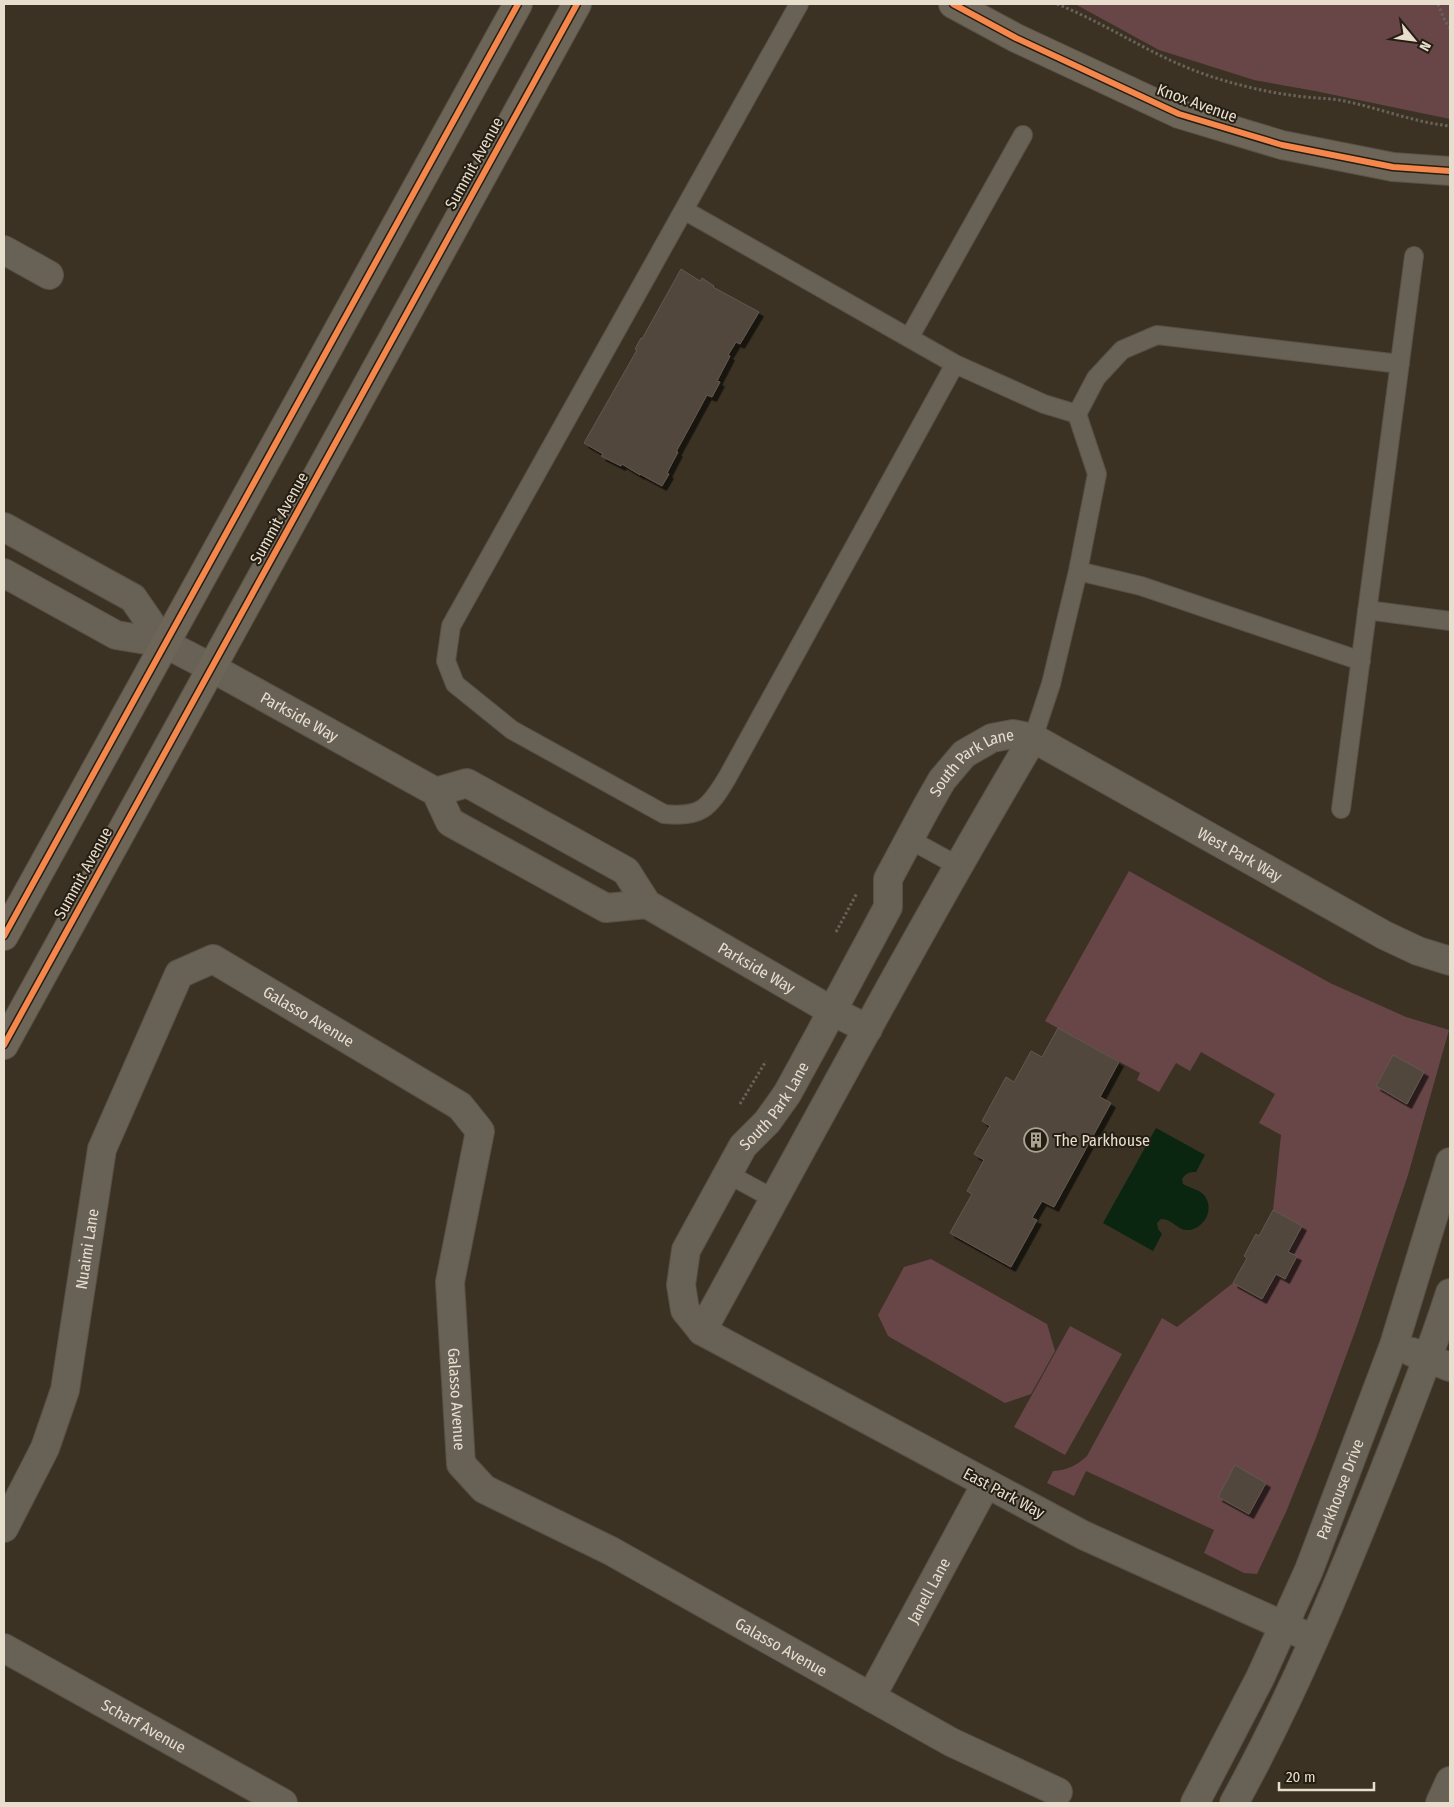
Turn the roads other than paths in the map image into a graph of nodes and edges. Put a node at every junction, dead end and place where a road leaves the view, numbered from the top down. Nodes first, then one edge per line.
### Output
1 (518, 4) edge
2 (577, 4) edge
3 (799, 4) edge
4 (953, 4) edge
5 (1023, 135) dead end
6 (1450, 171) edge
7 (684, 210) junction
8 (4, 250) edge
9 (1414, 256) dead end
10 (49, 275) dead end
11 (909, 338) junction
12 (956, 364) junction
13 (1400, 364) junction
14 (1077, 414) junction
15 (4, 527) edge
16 (1078, 571) junction
17 (4, 573) edge
18 (1367, 610) junction
19 (1450, 621) edge
20 (164, 643) junction
21 (1361, 661) junction
22 (212, 668) junction
23 (1033, 738) junction
24 (436, 792) junction
25 (1341, 809) dead end
26 (909, 838) junction
27 (958, 866) junction
28 (648, 904) junction
29 (4, 936) edge
30 (1450, 961) edge
31 (180, 974) joint
32 (832, 1011) junction
33 (868, 1029) junction
34 (4, 1045) edge
35 (1450, 1162) edge
36 (728, 1174) junction
37 (774, 1199) junction
38 (1450, 1293) edge
39 (1405, 1309) junction
40 (1446, 1324) edge
41 (702, 1331) junction
42 (1394, 1345) junction
43 (1439, 1362) edge
44 (986, 1484) junction
45 (4, 1528) edge
46 (1285, 1626) junction
47 (1313, 1639) junction
48 (4, 1648) edge
49 (871, 1697) junction
50 (1450, 1781) edge
51 (1058, 1792) dead end
52 (283, 1803) edge
53 (1195, 1803) edge
54 (1234, 1803) edge
55 (1440, 1803) edge

1 - 20 main road
2 - 22 main road, Summit Avenue
3 - 7 lane
4 - 6 main road, Knox Avenue
5 - 11 lane
7 - 11 lane
7 - 12 lane
8 - 10 street
9 - 13 lane
11 - 12 lane
12 - 14 lane
13 - 14 lane
13 - 18 lane
14 - 16 lane
15 - 20 street, Parkside Way
16 - 21 lane
16 - 23 lane
17 - 20 street, Parkside Way
18 - 19 lane
18 - 21 lane
20 - 22 street, Parkside Way
20 - 29 main road
21 - 25 lane
22 - 24 street, Parkside Way
22 - 34 main road, Summit Avenue
23 - 26 street, South Park Lane
23 - 27 street, South Park Lane
23 - 30 street, West Park Way
24 - 28 street
24 - 28 street, Parkside Way
26 - 27 lane
26 - 32 street, South Park Lane
27 - 33 street, South Park Lane
28 - 32 street, Parkside Way
31 - 45 street, Nuaimi Lane
31 - 49 street, Galasso Avenue
32 - 33 street, Parkside Way
32 - 36 street, South Park Lane
33 - 37 street, South Park Lane
35 - 39 street, Parkhouse Drive
36 - 37 lane
36 - 41 street, South Park Lane
37 - 41 street, South Park Lane
38 - 40 street
39 - 40 street
39 - 42 street, Parkhouse Drive
40 - 43 street
41 - 44 street, East Park Way
42 - 43 street
42 - 46 street, Parkhouse Drive
43 - 47 street
44 - 46 street, East Park Way
44 - 49 street, Janell Lane
46 - 47 street, East Park Way
46 - 53 street, Parkhouse Drive
47 - 54 street
48 - 52 street, Scharf Avenue
49 - 51 street, Galasso Avenue
50 - 55 street

